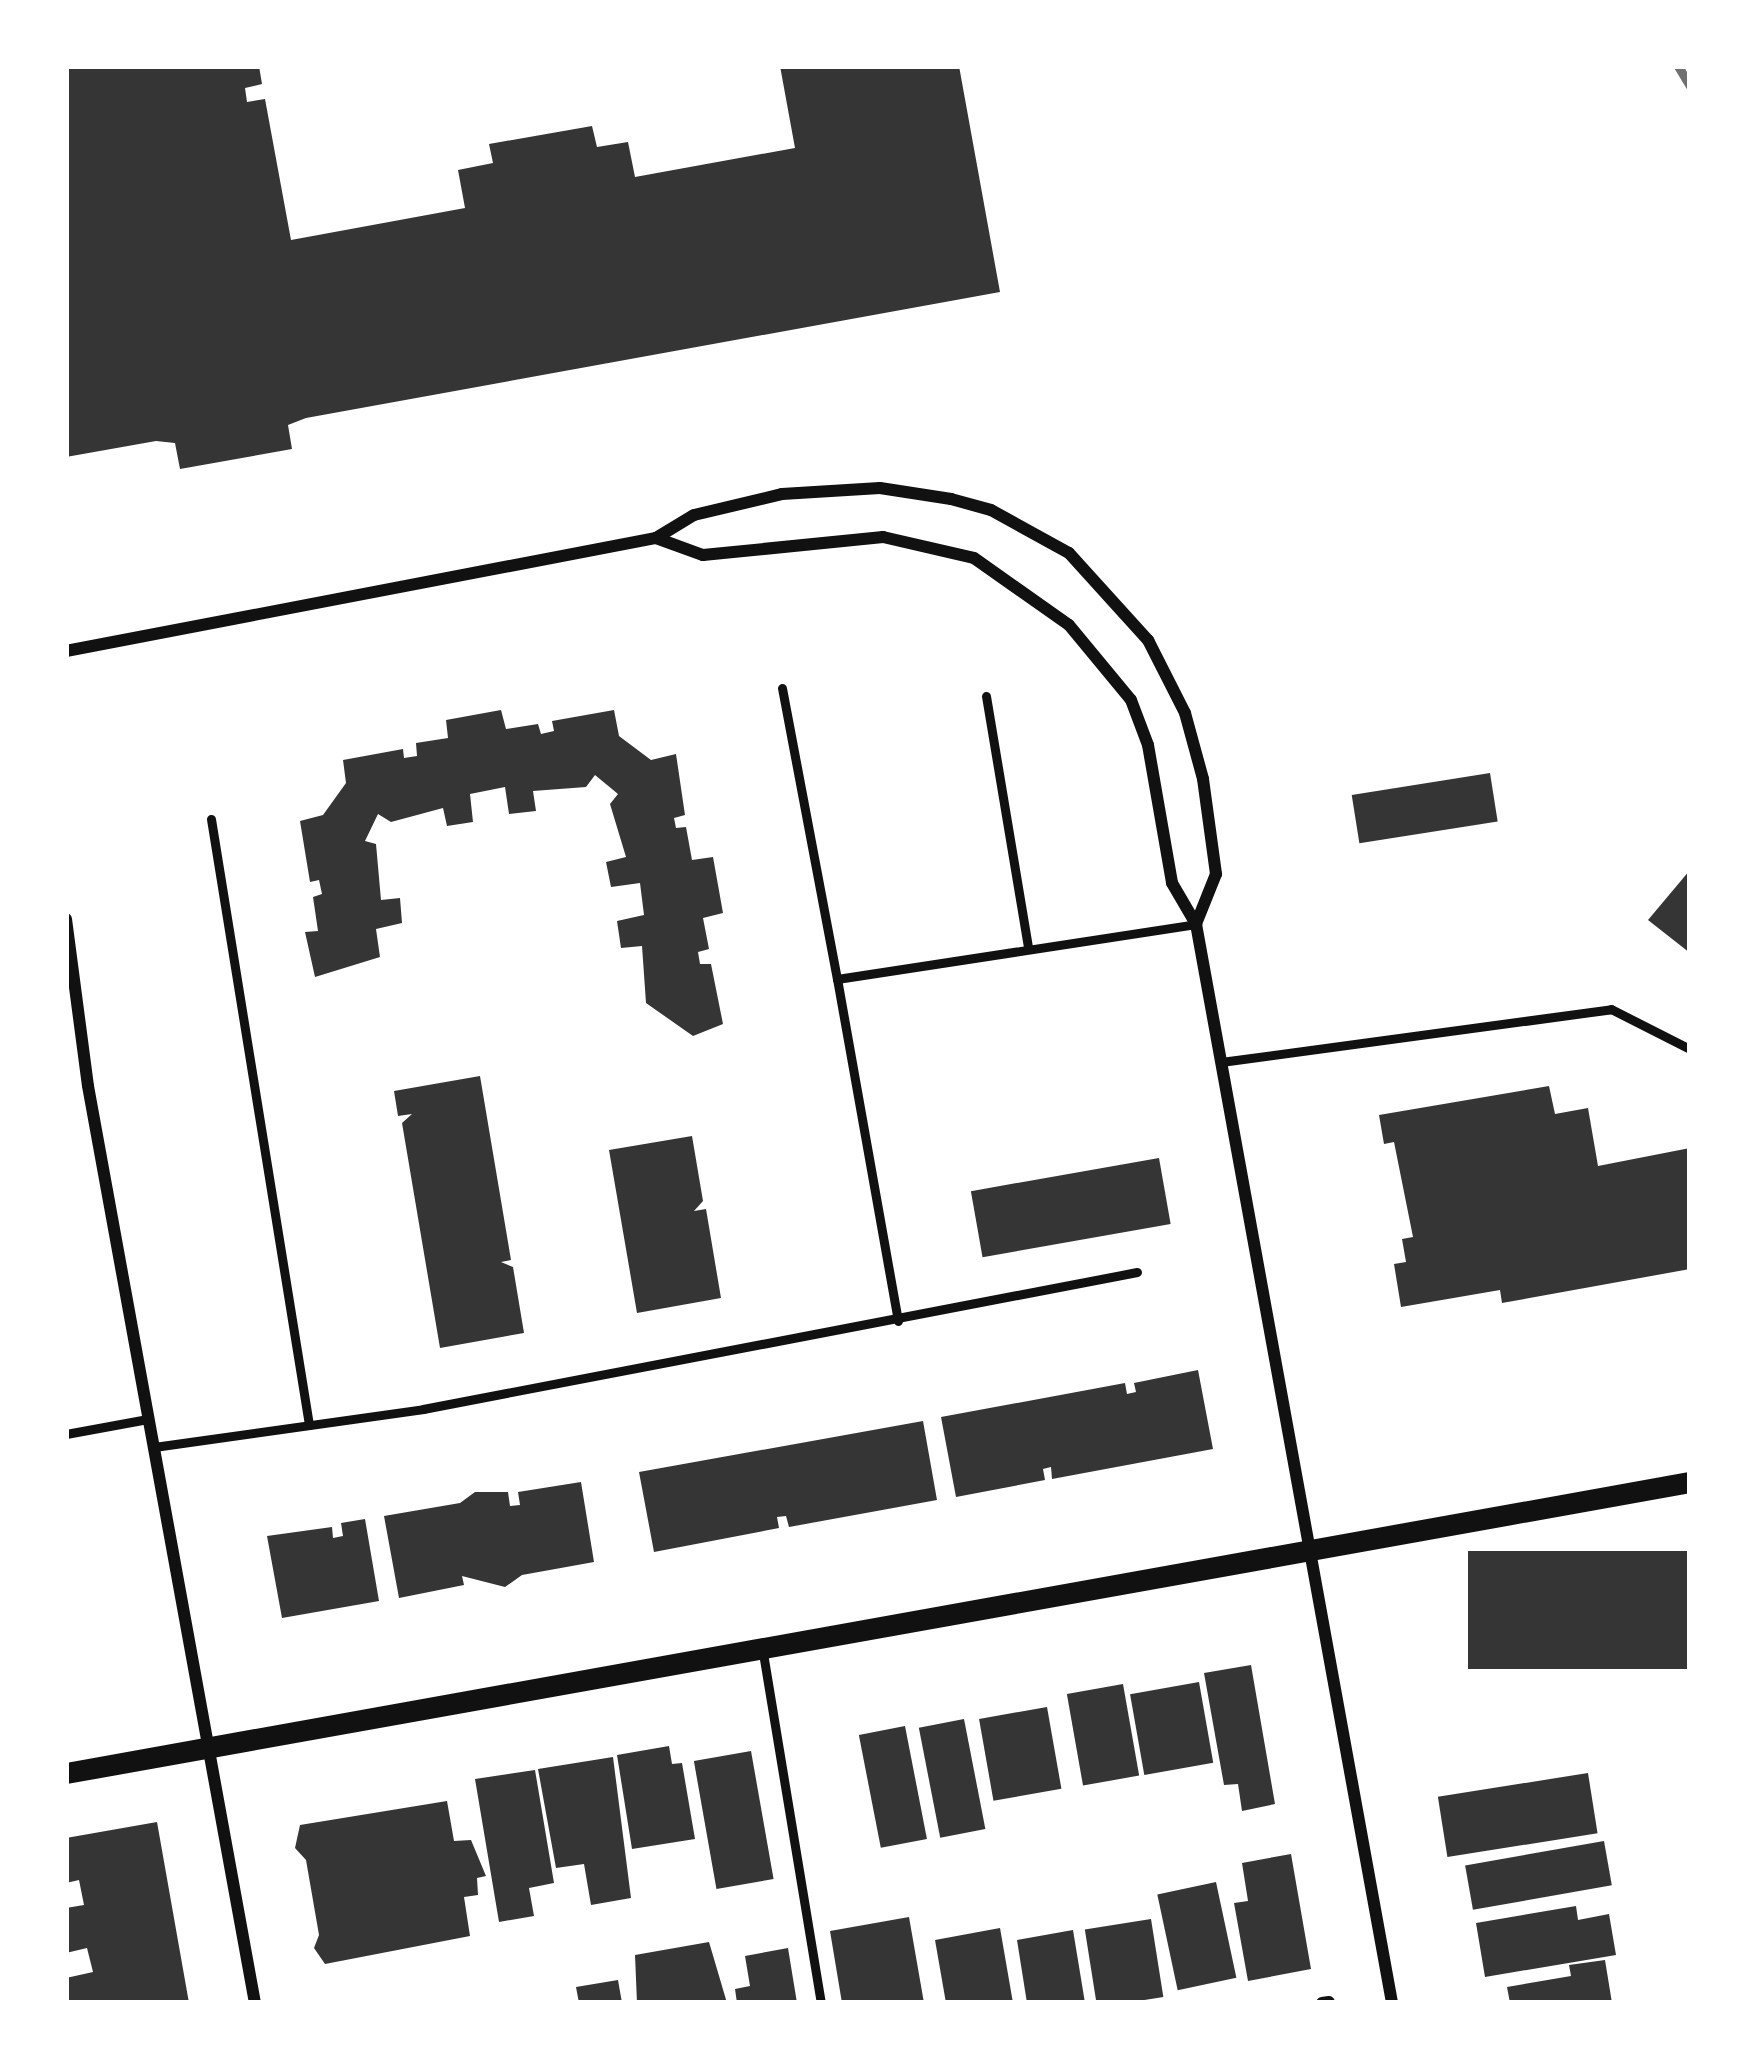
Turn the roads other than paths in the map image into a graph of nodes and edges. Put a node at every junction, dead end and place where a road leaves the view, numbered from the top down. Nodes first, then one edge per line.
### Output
1 (656, 538) junction
2 (66, 652) edge
3 (782, 688) dead end
4 (986, 696) dead end
5 (211, 819) dead end
6 (66, 919) edge
7 (1196, 924) junction
8 (1028, 946) junction
9 (837, 979) junction
10 (1690, 1049) edge
11 (1221, 1062) junction
12 (1136, 1272) dead end
13 (898, 1321) junction
14 (148, 1419) junction
15 (309, 1425) junction
16 (66, 1434) edge
17 (154, 1447) junction
18 (1690, 1482) edge
19 (1309, 1549) junction
20 (762, 1642) junction
21 (208, 1748) junction
22 (66, 1773) edge
23 (255, 2003) edge
24 (821, 2003) edge
25 (1392, 2003) edge

1 - 2 street
1 - 7 street
1 - 7 street
3 - 9 lane
4 - 8 lane
5 - 15 lane
6 - 14 street
7 - 8 lane
7 - 11 street
8 - 9 lane
9 - 13 lane
10 - 11 lane
11 - 19 street
12 - 13 lane
13 - 15 lane
14 - 16 lane
14 - 17 street
15 - 17 lane
17 - 21 street
18 - 19 street
19 - 20 street
19 - 25 street
20 - 21 street
20 - 24 lane
21 - 22 street
21 - 23 street

